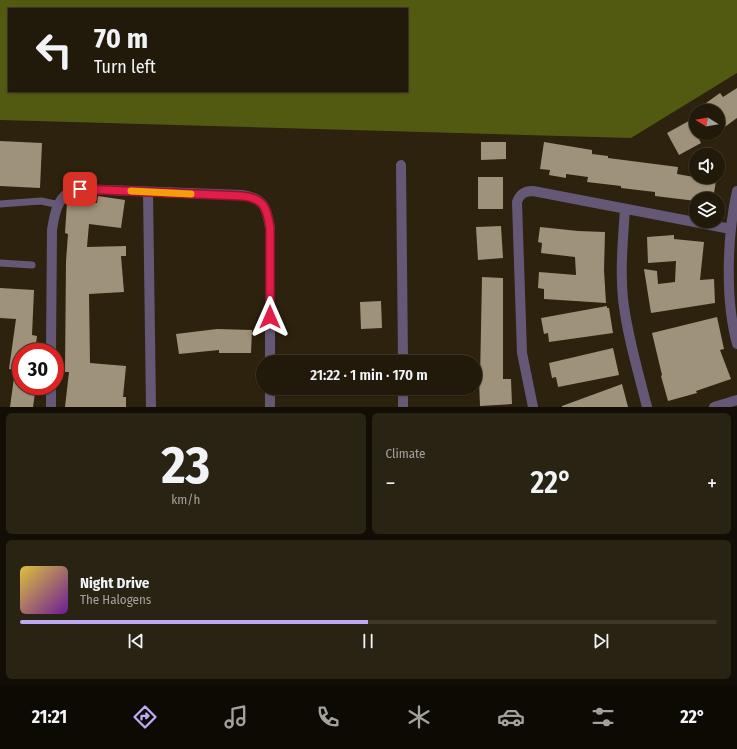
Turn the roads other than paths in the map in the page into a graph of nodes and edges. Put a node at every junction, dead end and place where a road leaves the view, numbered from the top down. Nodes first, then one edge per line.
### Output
1 (401, 165) dead end
2 (148, 192) junction
3 (737, 192) edge
4 (59, 203) junction
5 (0, 204) edge
6 (626, 209) junction
7 (730, 229) junction
8 (0, 263) edge
9 (32, 265) dead end
10 (736, 338) edge
11 (52, 343) edge
12 (270, 355) edge
13 (403, 355) edge
14 (51, 395) edge
15 (270, 395) edge
16 (403, 395) edge
17 (737, 400) edge
18 (51, 407) edge
19 (151, 407) edge
20 (270, 407) edge
21 (403, 407) edge
22 (533, 407) edge
23 (647, 407) edge
24 (714, 407) edge

1 - 13 street
2 - 4 street
2 - 12 street
2 - 19 street
3 - 7 street
4 - 5 lane
4 - 11 street
6 - 7 street
6 - 22 street
6 - 23 street
7 - 10 street
8 - 9 lane
14 - 18 street
15 - 20 street
16 - 21 street
17 - 24 street

